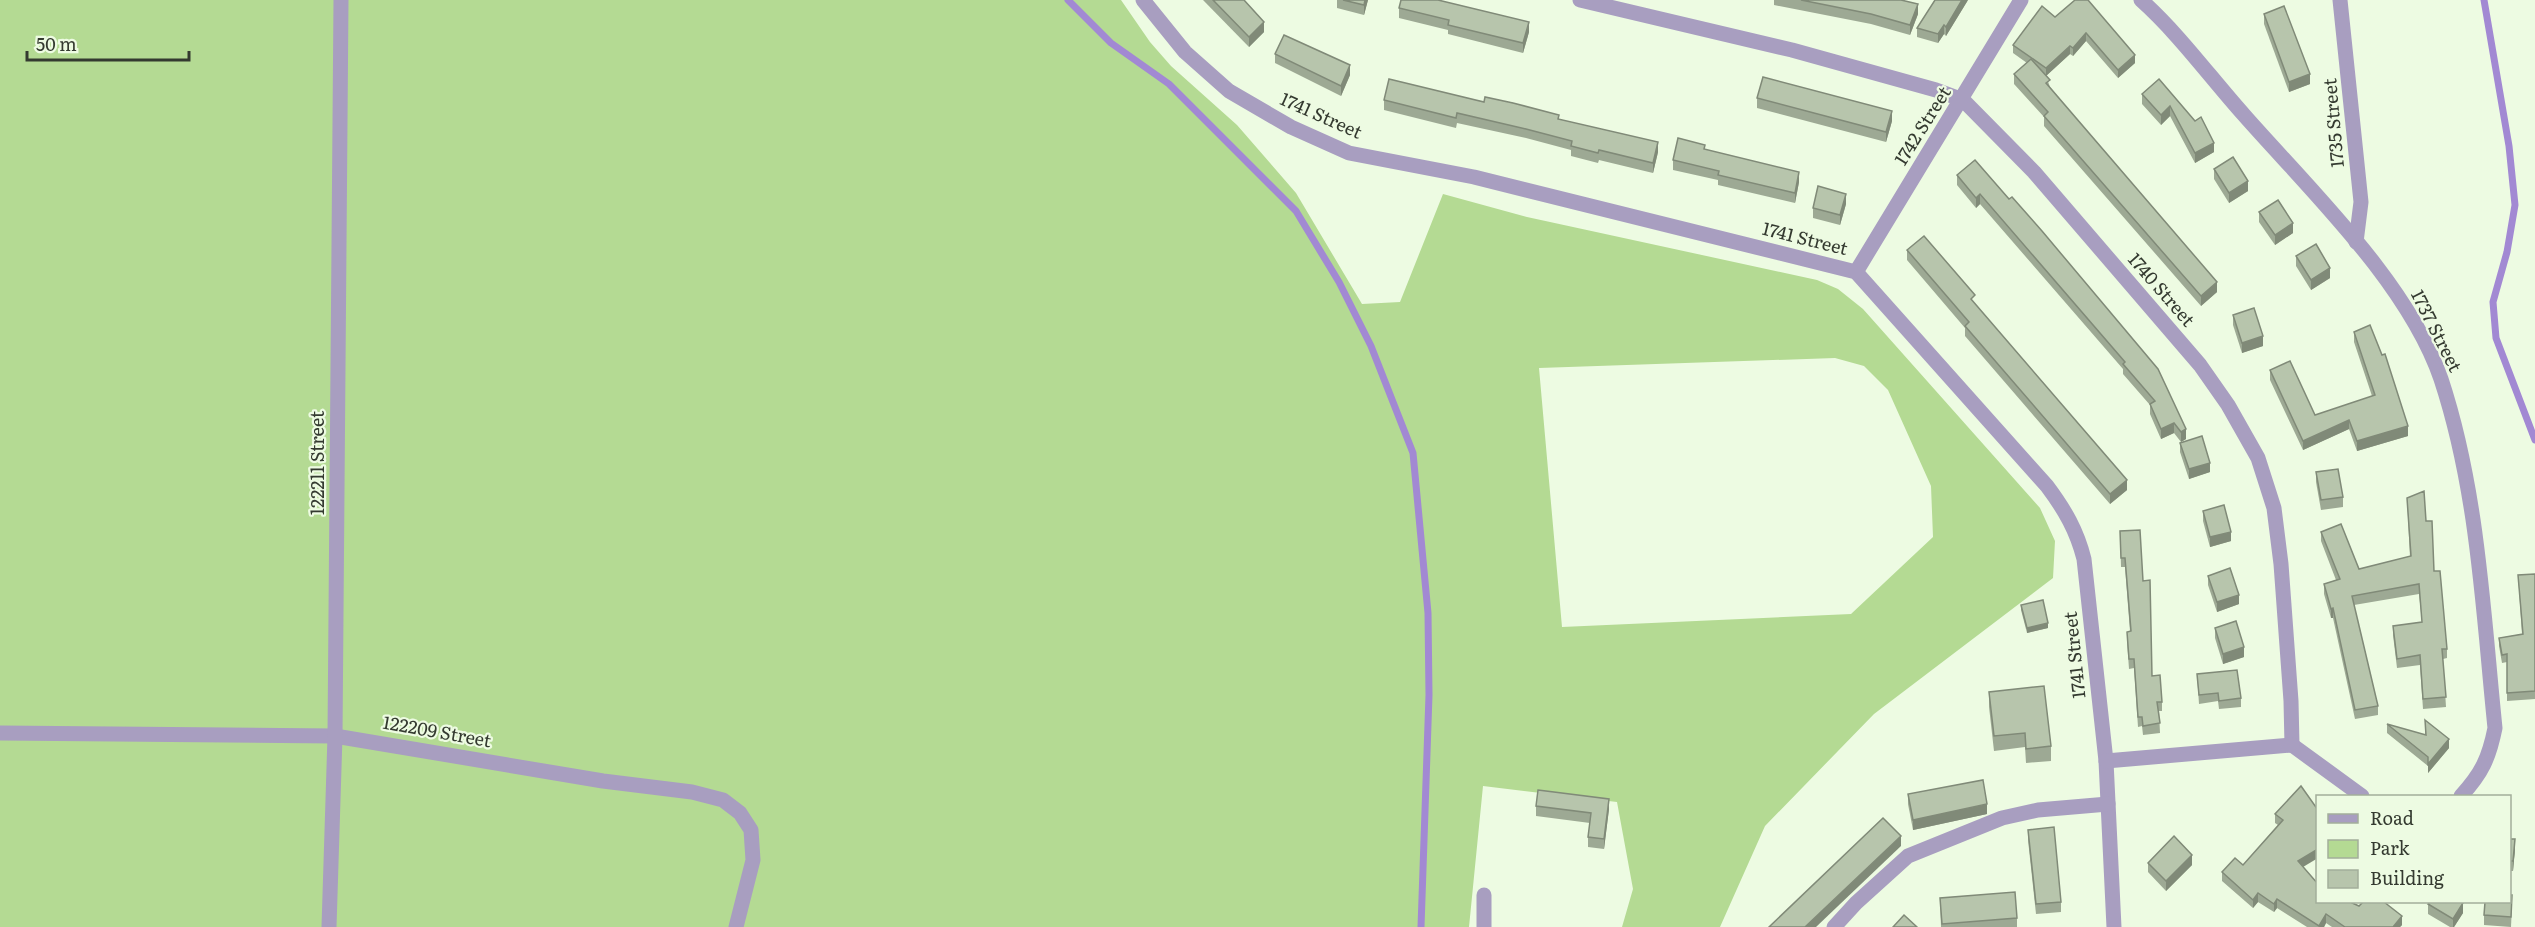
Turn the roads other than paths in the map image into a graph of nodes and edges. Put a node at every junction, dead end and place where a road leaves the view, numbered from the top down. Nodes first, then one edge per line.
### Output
1 (341, 0) edge
2 (1143, 0) edge
3 (1580, 0) edge
4 (2021, 0) edge
5 (2141, 0) edge
6 (2340, 0) edge
7 (1963, 100) junction
8 (2356, 242) junction
9 (1856, 272) junction
10 (0, 733) edge
11 (335, 736) junction
12 (2292, 745) junction
13 (2106, 761) junction
14 (2360, 795) edge
15 (2462, 795) edge
16 (2108, 804) junction
17 (1484, 896) dead end
18 (329, 927) edge
19 (736, 927) edge
20 (1484, 927) edge
21 (1834, 927) edge
22 (2114, 927) edge

1 - 11 street, 122211 Street
2 - 9 street, 1741 Street
3 - 7 street, 1740 Street
4 - 7 street, 1742 Street
5 - 8 street, 1737 Street
6 - 8 street, 1735 Street
7 - 9 street, 1742 Street
7 - 12 street, 1740 Street
8 - 15 street, 1737 Street
9 - 13 street, 1741 Street
10 - 11 street, 122209 Street
11 - 18 street, 122211 Street
11 - 19 street, 122209 Street
12 - 13 street
12 - 14 street
13 - 16 street, 1741 Street
16 - 21 street
16 - 22 street, 1741 Street
17 - 20 street

